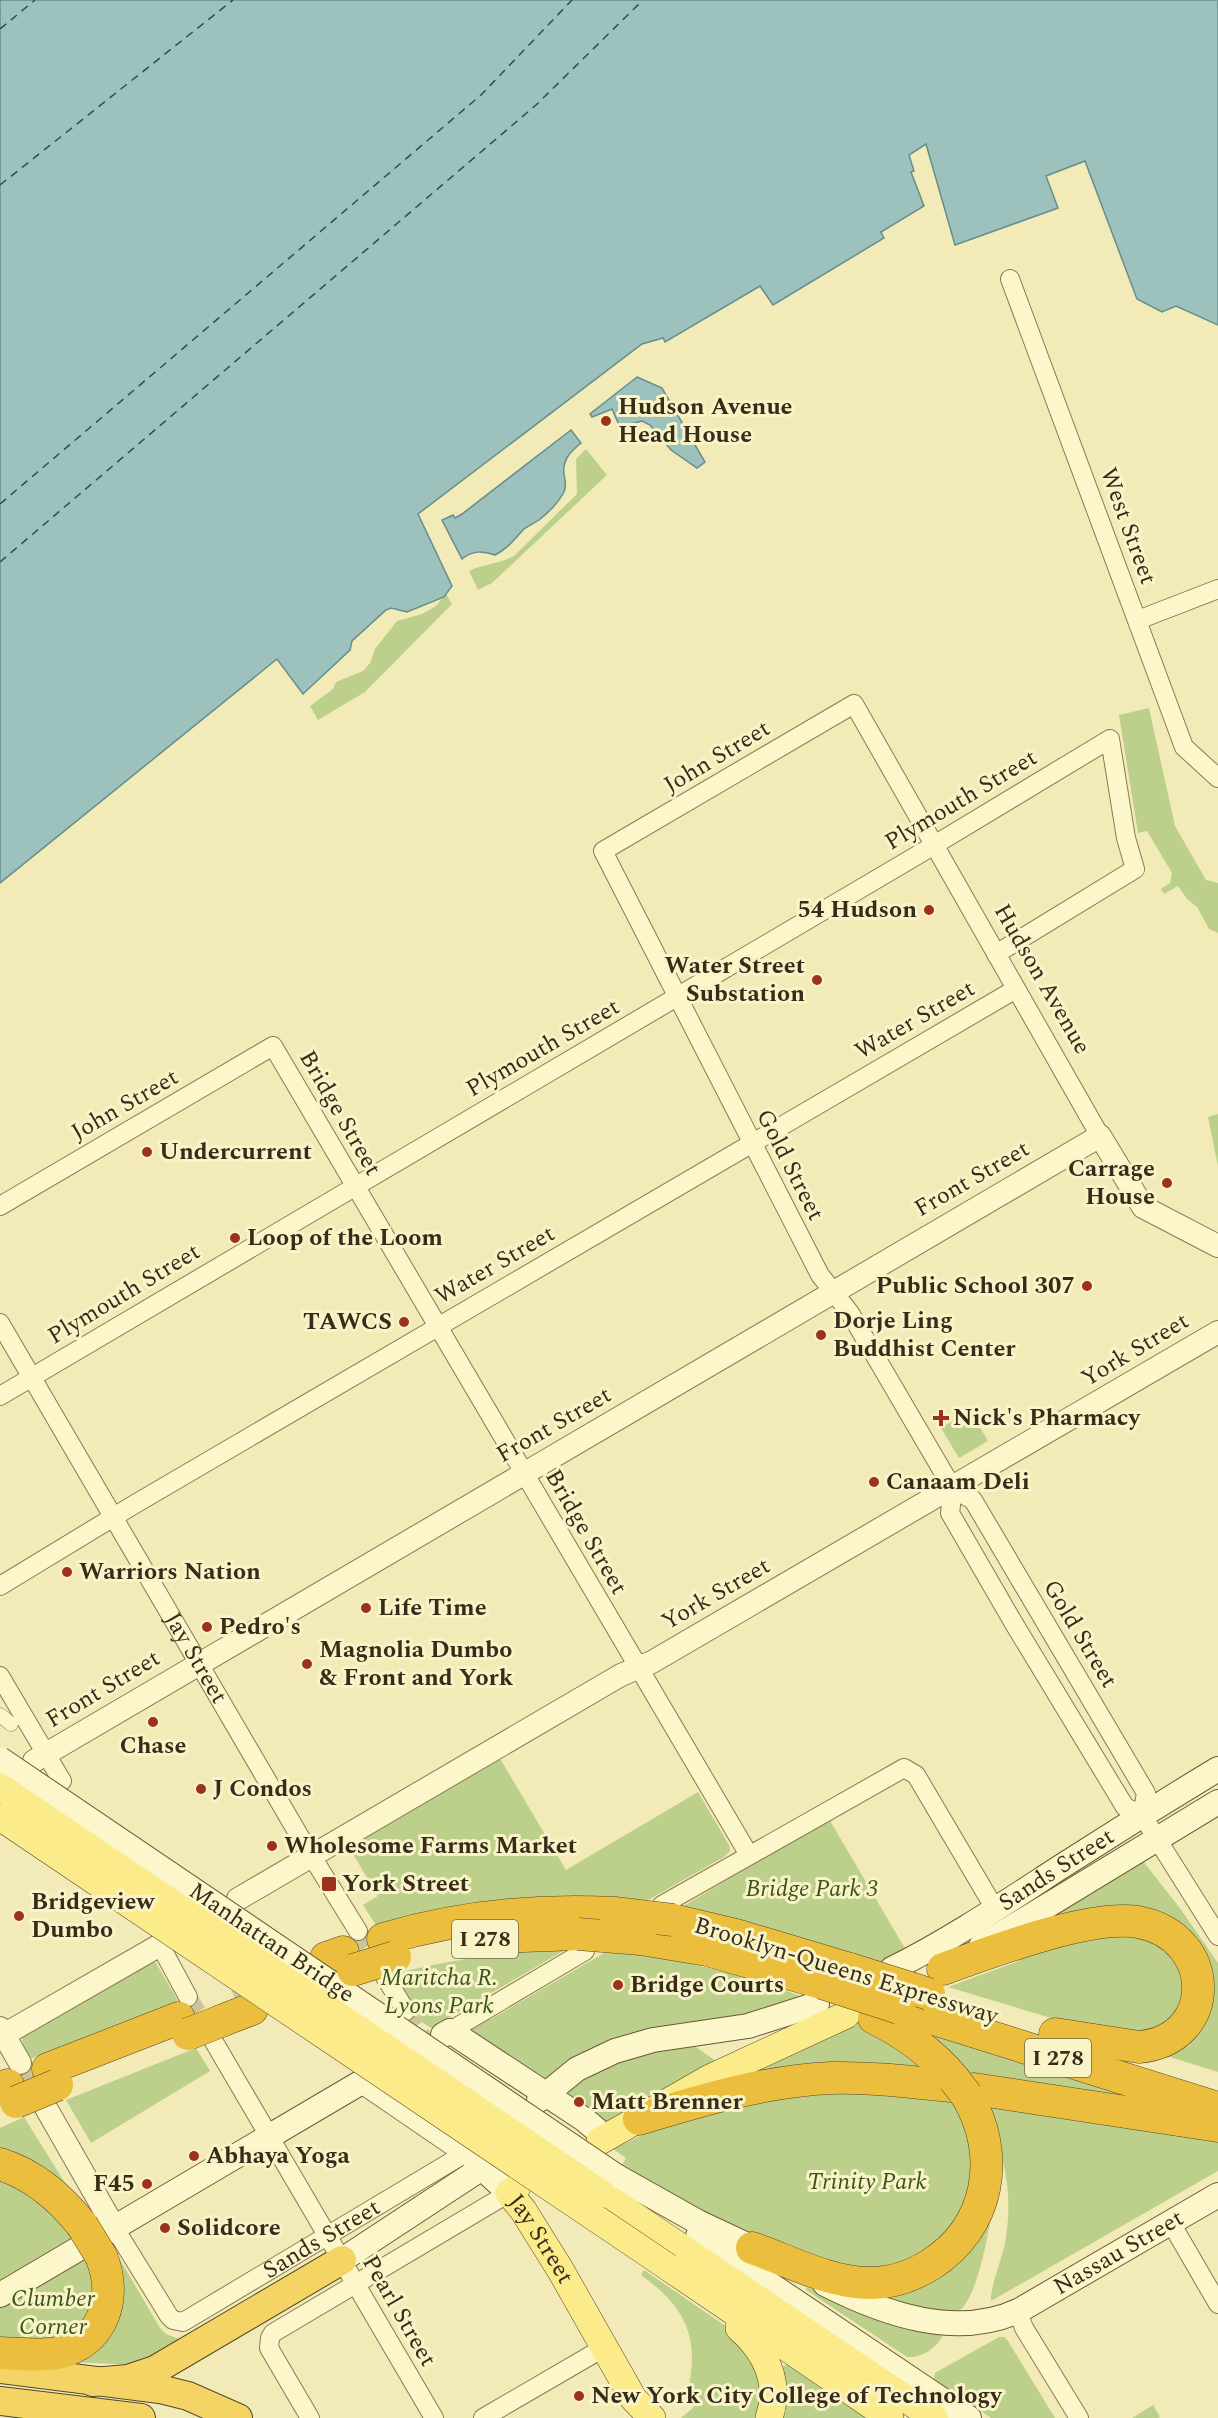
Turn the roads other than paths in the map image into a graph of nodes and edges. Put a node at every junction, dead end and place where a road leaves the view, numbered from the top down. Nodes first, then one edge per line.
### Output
1 (1010, 279) dead end
2 (1218, 589) edge
3 (1138, 620) junction
4 (854, 704) joint
5 (1218, 778) edge
6 (934, 845) junction
7 (603, 852) joint
8 (996, 954) junction
9 (1016, 989) junction
10 (677, 996) junction
11 (273, 1046) joint
12 (1100, 1136) junction
13 (752, 1142) junction
14 (355, 1186) junction
15 (0, 1206) edge
16 (1218, 1246) edge
17 (833, 1292) junction
18 (0, 1323) edge
19 (438, 1327) junction
20 (1218, 1332) edge
21 (32, 1377) junction
22 (0, 1396) edge
23 (524, 1474) junction
24 (953, 1489) junction
25 (114, 1517) junction
26 (0, 1586) edge
27 (200, 1663) junction
28 (637, 1668) junction
29 (0, 1676) edge
30 (40, 1758) junction
31 (0, 1759) edge
32 (1218, 1769) edge
33 (62, 1780) dead end
34 (0, 1787) edge
35 (1218, 1802) edge
36 (1142, 1815) junction
37 (0, 1818) edge
38 (1157, 1839) junction
39 (749, 1855) junction
40 (312, 1856) junction
41 (238, 1899) dead end
42 (995, 1909) junction
43 (667, 1913) junction
44 (1218, 1936) edge
45 (581, 1942) junction
46 (160, 1945) joint
47 (361, 1957) junction
48 (892, 1969) dead end
49 (932, 1981) junction
50 (815, 1993) junction
51 (406, 2011) tunnel mouth
52 (873, 2014) junction
53 (211, 2015) junction
54 (447, 2033) joint
55 (1, 2034) edge
56 (1055, 2034) junction
57 (360, 2083) joint
58 (961, 2088) junction
59 (1218, 2088) edge
60 (24, 2089) edge
61 (542, 2097) junction
62 (1218, 2108) edge
63 (639, 2119) junction
64 (1218, 2126) edge
65 (269, 2136) junction
66 (603, 2139) joint
67 (473, 2161) junction
68 (0, 2164) edge
69 (609, 2185) junction
70 (513, 2190) junction
71 (1218, 2195) edge
72 (1171, 2223) junction
73 (114, 2227) junction
74 (695, 2227) junction
75 (327, 2236) junction
76 (752, 2248) junction
77 (668, 2267) junction
78 (348, 2272) junction
79 (0, 2295) edge
80 (1218, 2304) edge
81 (1020, 2310) junction
82 (605, 2347) junction
83 (0, 2354) edge
84 (0, 2369) edge
85 (93, 2382) junction
86 (7, 2402) edge
87 (638, 2408) edge
88 (141, 2418) edge
89 (238, 2418) edge
90 (310, 2418) edge
91 (434, 2418) edge
92 (483, 2418) edge
93 (652, 2418) edge
94 (768, 2418) edge
95 (890, 2418) edge
96 (934, 2418) edge
97 (969, 2418) edge
98 (1079, 2418) edge

1 - 3 street, West Street
2 - 3 street
3 - 5 street, West Street
4 - 6 street, Hudson Avenue
4 - 7 street, John Street
6 - 8 street, Hudson Avenue
6 - 8 street, Plymouth Street
6 - 10 street, Plymouth Street
7 - 10 street, Gold Street
8 - 9 street, Hudson Avenue
9 - 12 street, Hudson Avenue
9 - 13 street, Water Street
10 - 13 street, Gold Street
10 - 14 street, Plymouth Street
11 - 14 street, Bridge Street
11 - 15 street, John Street
12 - 16 street, Hudson Avenue
12 - 17 street, Front Street
13 - 17 street, Gold Street
13 - 19 street, Water Street
14 - 19 street, Bridge Street
14 - 21 street, Plymouth Street
17 - 23 street, Front Street
17 - 24 street, Gold Street
18 - 21 street, Jay Street
19 - 23 street, Bridge Street
19 - 25 street, Water Street
20 - 24 street, York Street
21 - 22 street, Plymouth Street
21 - 25 street, Jay Street
23 - 27 street, Front Street
23 - 28 street, Bridge Street
24 - 28 street, York Street
24 - 36 street, Gold Street
24 - 36 street, Gold Street
25 - 26 street, Water Street
25 - 27 street, Jay Street
27 - 30 street, Front Street
27 - 40 street, Jay Street
28 - 39 street, Bridge Street
28 - 40 street, York Street
29 - 30 street
30 - 33 street
31 - 69 main road, Manhattan Bridge, bridge
32 - 36 main road, Sands Street
34 - 69 main road, bridge
35 - 38 main road, Sands Street
36 - 38 street, Gold Street
36 - 42 main road, Sands Street
37 - 77 main road, Manhattan Bridge, bridge
38 - 44 street, Gold Street
38 - 49 main road, Sands Street
39 - 42 street
39 - 43 street
40 - 41 street, York Street
40 - 47 street, Jay Street
42 - 48 main road, Sands Street
43 - 47 highway, Brooklyn-Queens Expressway / I 278, bridge
43 - 49 highway, Brooklyn-Queens Expressway / I 278, bridge
45 - 47 highway, Brooklyn-Queens Expressway / I 278
45 - 50 highway, Brooklyn-Queens Expressway / I 278, bridge
45 - 54 street
46 - 53 street, Pearl Street
46 - 55 street
47 - 51 street, Jay Street
49 - 56 highway, Brooklyn-Queens Expressway / I 278
49 - 56 highway
50 - 52 highway, Brooklyn-Queens Expressway / I 278, bridge
50 - 61 main road
52 - 58 highway
52 - 62 highway, Brooklyn-Queens Expressway / I 278
52 - 63 main road
53 - 60 highway
53 - 65 street, Pearl Street
54 - 61 main road
55 - 60 street
56 - 59 highway, Brooklyn-Queens Expressway / I 278
57 - 65 main road
57 - 67 street, Jay Street
58 - 63 highway
58 - 64 highway
58 - 76 highway
60 - 73 street
61 - 66 main road
63 - 66 main road
65 - 73 main road
65 - 75 street, Pearl Street
67 - 70 main road, Jay Street
67 - 75 street, Sands Street
67 - 78 main road, Sands Street
68 - 83 highway, bridge
69 - 74 main road, Manhattan Bridge
69 - 96 main road
70 - 78 street, Sands Street
70 - 82 main road, Jay Street
71 - 72 main road, Nassau Street
72 - 80 street
72 - 81 main road, Nassau Street
73 - 75 street, Sands Street
73 - 79 main road
74 - 76 main road, Nassau Street
74 - 97 main road
75 - 78 street, Pearl Street
76 - 81 main road, Nassau Street
77 - 94 main road
77 - 95 main road, Manhattan Bridge
78 - 85 highway
78 - 90 street, Sands Street
78 - 91 street, Pearl Street
81 - 98 street
82 - 87 main road, Jay Street
82 - 92 street
84 - 85 highway
85 - 89 highway
86 - 88 highway
87 - 93 main road, Jay Street

